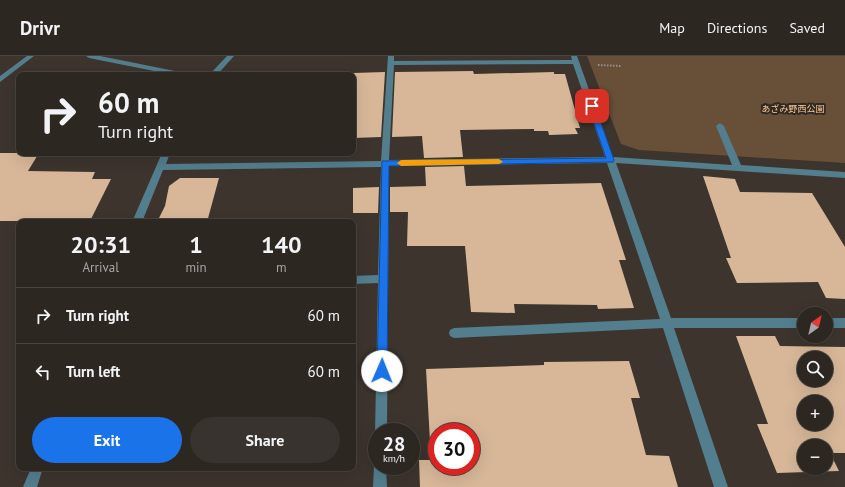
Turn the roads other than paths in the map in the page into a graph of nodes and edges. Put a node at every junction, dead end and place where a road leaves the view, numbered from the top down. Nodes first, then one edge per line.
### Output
1 (31, 56) edge
2 (89, 56) edge
3 (231, 56) edge
4 (391, 59) edge
5 (575, 59) edge
6 (170, 72) edge
7 (216, 72) edge
8 (0, 80) edge
9 (720, 126) dead end
10 (165, 156) edge
11 (610, 160) junction
12 (385, 163) junction
13 (160, 167) junction
14 (738, 168) junction
15 (845, 175) edge
16 (138, 219) edge
17 (356, 280) edge
18 (384, 280) junction
19 (667, 323) junction
20 (797, 323) edge
21 (833, 323) edge
22 (845, 323) edge
23 (454, 333) dead end
24 (381, 423) edge
25 (36, 471) edge
26 (380, 475) edge
27 (30, 487) edge
28 (380, 487) edge
29 (721, 487) edge

1 - 8 street
2 - 6 street
3 - 7 street
4 - 5 street
4 - 12 street
5 - 11 street
9 - 14 street
10 - 13 street
11 - 12 street
11 - 14 street
11 - 19 street
12 - 13 street
12 - 18 street
13 - 16 street
14 - 15 street
17 - 18 street
18 - 24 street
19 - 20 street
19 - 23 street
19 - 29 street
21 - 22 street
25 - 27 street
26 - 28 street

